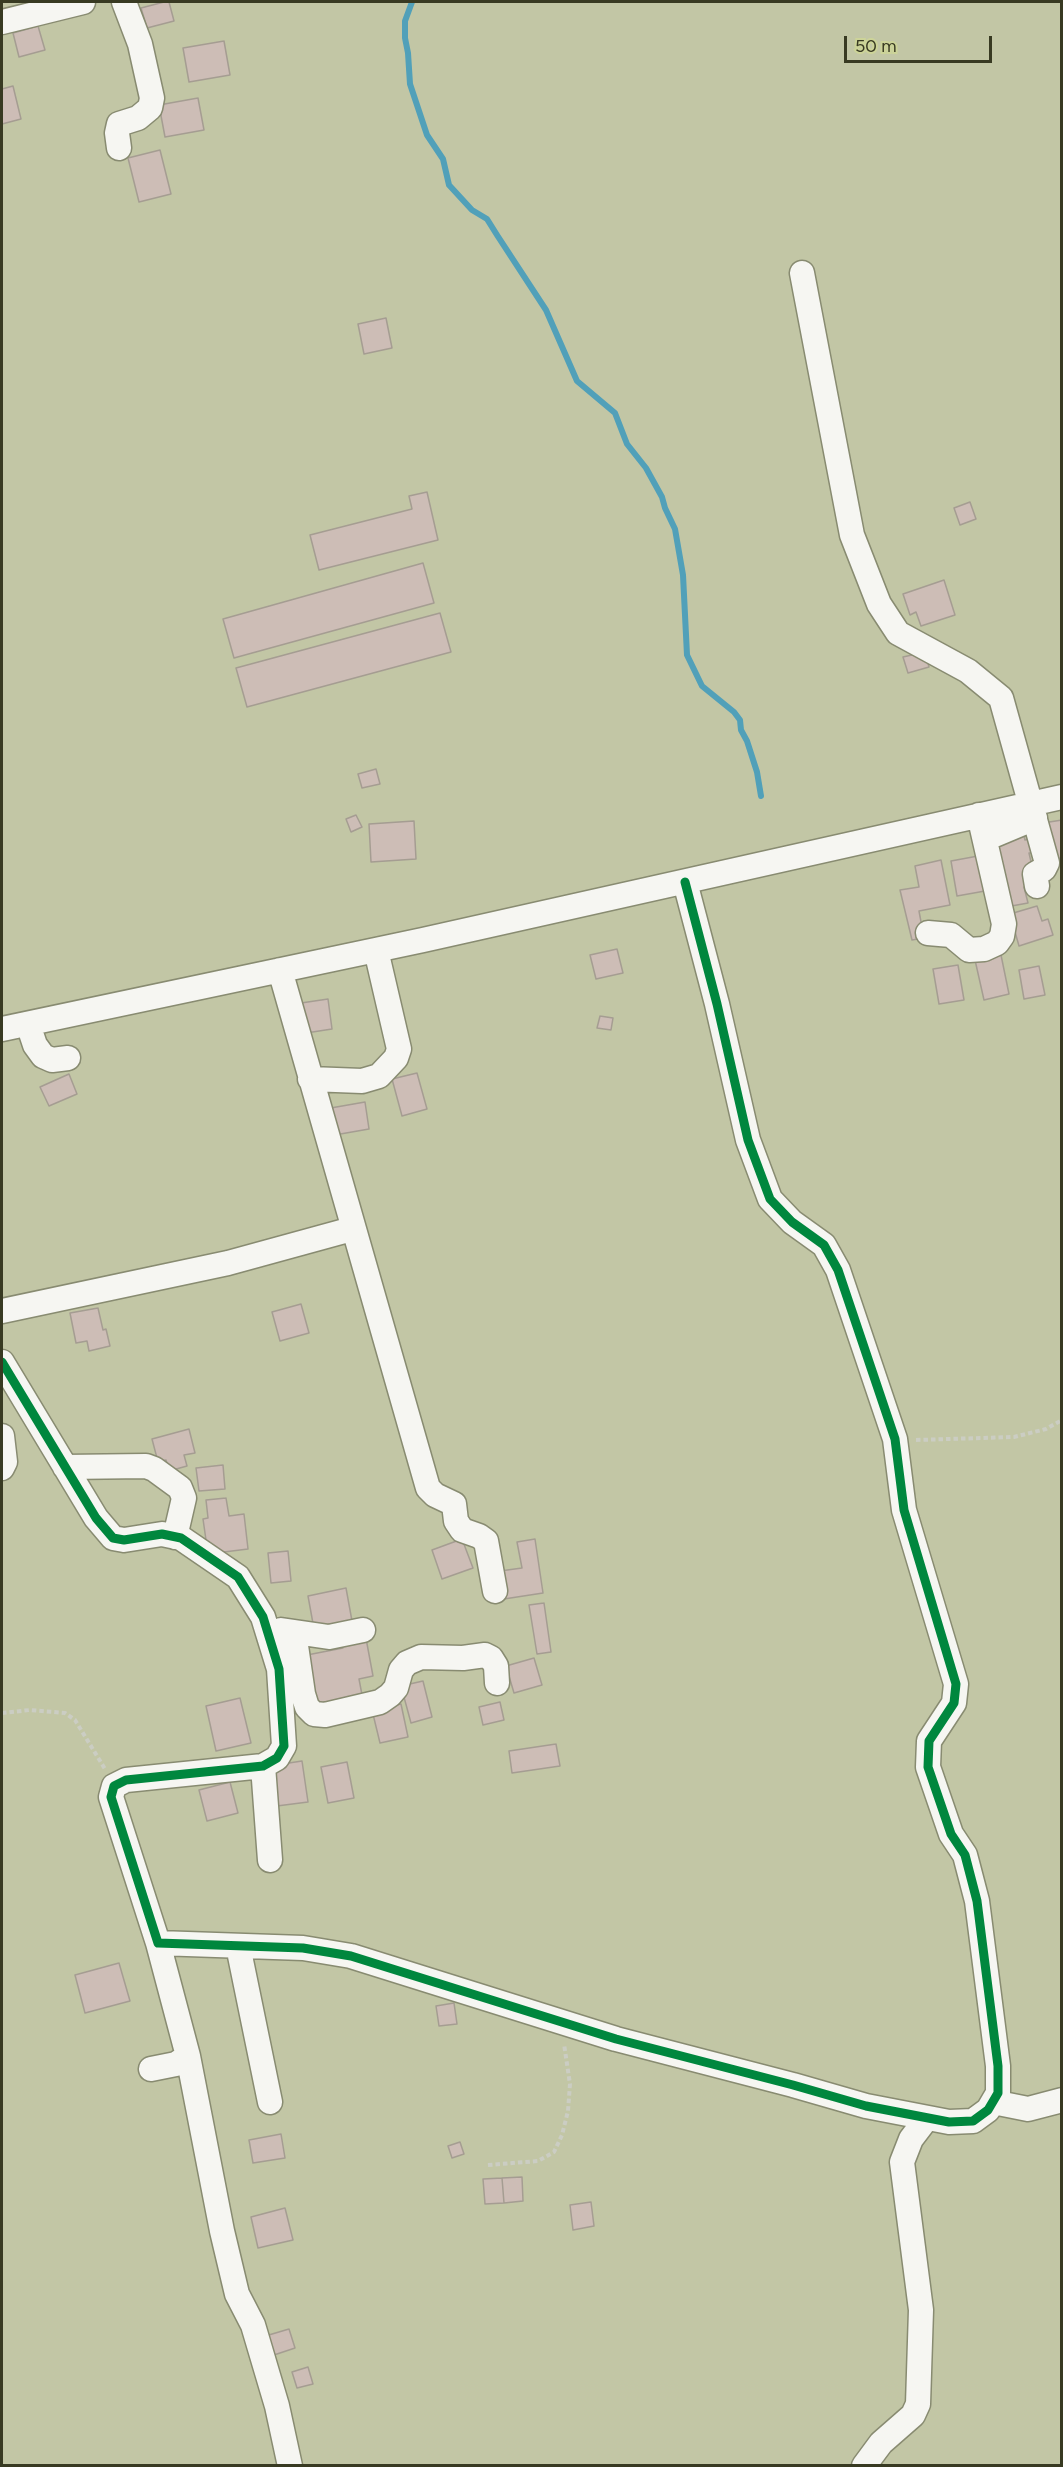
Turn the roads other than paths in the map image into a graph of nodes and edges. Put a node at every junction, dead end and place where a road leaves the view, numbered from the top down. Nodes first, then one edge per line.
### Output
1 (83, 2) edge
2 (124, 2) edge
3 (2, 22) edge
4 (119, 148) dead end
5 (802, 273) dead end
6 (1062, 797) edge
7 (1034, 811) junction
8 (980, 815) junction
9 (985, 839) junction
10 (685, 882) junction
11 (1037, 886) dead end
12 (928, 933) dead end
13 (376, 950) junction
14 (280, 970) junction
15 (28, 1024) junction
16 (2, 1029) edge
17 (68, 1058) dead end
18 (310, 1079) junction
19 (352, 1229) junction
20 (2, 1311) edge
21 (2, 1362) edge
22 (2, 1436) edge
23 (65, 1467) junction
24 (2, 1468) edge
25 (175, 1537) junction
26 (495, 1591) dead end
27 (267, 1629) junction
28 (363, 1630) dead end
29 (294, 1632) junction
30 (496, 1683) dead end
31 (263, 1766) junction
32 (270, 1860) dead end
33 (158, 1943) junction
34 (238, 1946) junction
35 (188, 2056) junction
36 (151, 2069) dead end
37 (1062, 2100) edge
38 (270, 2102) dead end
39 (993, 2102) junction
40 (927, 2118) junction
41 (291, 2466) edge
42 (864, 2466) edge

1 - 3 street
2 - 4 street
5 - 7 street
6 - 7 street
7 - 8 street
7 - 9 street
7 - 11 street
8 - 9 street
8 - 10 street
9 - 12 street
10 - 13 street
10 - 39 street
13 - 14 street
13 - 18 street
14 - 15 street
14 - 18 street
15 - 16 street
15 - 17 street
18 - 19 street
19 - 20 street
19 - 26 street
21 - 23 street
22 - 24 street
23 - 25 street
23 - 25 street
25 - 27 street
27 - 29 street
27 - 31 street
28 - 29 street
29 - 30 street
31 - 32 street
31 - 33 street
33 - 34 street
33 - 35 street
34 - 38 street
34 - 40 street
35 - 36 street
35 - 41 street
37 - 39 street
39 - 40 street
40 - 42 street

